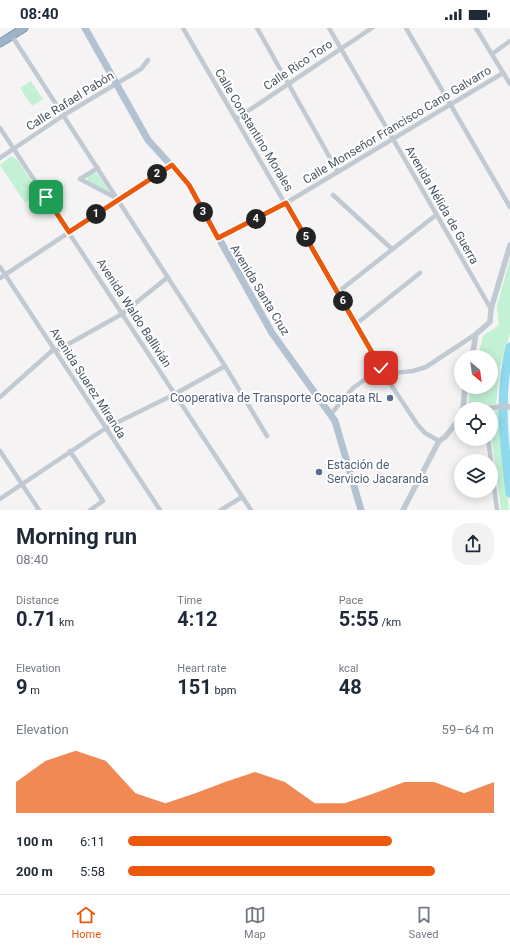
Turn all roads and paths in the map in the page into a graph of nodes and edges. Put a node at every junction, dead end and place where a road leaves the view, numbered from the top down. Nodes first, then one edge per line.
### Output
1 (24, 28) edge
2 (85, 28) edge
3 (183, 28) edge
4 (257, 28) edge
5 (329, 28) edge
6 (372, 28) edge
7 (406, 28) edge
8 (476, 28) edge
9 (12, 36) junction
10 (510, 41) edge
11 (0, 43) edge
12 (341, 48) junction
13 (492, 54) junction
14 (148, 60) dead end
15 (503, 73) junction
16 (115, 84) junction
17 (289, 84) junction
18 (510, 84) edge
19 (450, 104) junction
20 (64, 115) junction
21 (236, 119) junction
22 (0, 128) edge
23 (393, 139) junction
24 (14, 148) junction
25 (0, 158) edge
26 (172, 165) junction
27 (98, 168) junction
28 (338, 172) junction
29 (333, 195) dead end
30 (118, 199) junction
31 (286, 203) junction
32 (510, 207) edge
33 (436, 215) junction
34 (69, 232) junction
35 (218, 238) junction
36 (510, 245) edge
37 (392, 249) junction
38 (0, 267) edge
39 (420, 273) dead end
40 (5, 275) junction
41 (0, 278) edge
42 (168, 278) junction
43 (338, 292) junction
44 (491, 309) junction
45 (122, 314) junction
46 (356, 324) junction
47 (476, 334) junction
48 (55, 350) junction
49 (473, 350) edge
50 (225, 366) junction
51 (381, 368) junction
52 (384, 374) junction
53 (175, 394) junction
54 (0, 397) edge
55 (330, 414) junction
56 (454, 426) edge
57 (106, 428) junction
58 (268, 436) dead end
59 (439, 441) junction
60 (0, 451) edge
61 (70, 451) junction
62 (22, 484) junction
63 (242, 497) junction
64 (496, 498) edge
65 (0, 499) edge
66 (96, 508) edge
67 (39, 510) edge
68 (90, 510) edge
69 (160, 510) edge
70 (221, 510) edge
71 (251, 510) edge
72 (361, 510) edge
73 (403, 510) edge
74 (497, 510) edge

1 - 9 highway
2 - 16 main road, Avenida Santa Cruz
3 - 21 street, Calle Constantino Morales
4 - 17 street
5 - 12 street, Avenida Nélida de Guerra
6 - 12 street, Calle Rico Toro
7 - 19 street
8 - 13 street
9 - 11 highway
9 - 20 street
10 - 13 street
12 - 17 street, Calle Rico Toro
12 - 23 street, Avenida Nélida de Guerra
13 - 15 street
14 - 16 street, Calle Rafael Pabón
15 - 18 street
15 - 19 street, Calle Monseñor Francisco Cano Galvarro
16 - 20 street, Calle Rafael Pabón
16 - 26 main road, Avenida Santa Cruz
17 - 21 street, Calle Rico Toro
17 - 28 street
19 - 23 street, Calle Monseñor Francisco Cano Galvarro
19 - 32 street
20 - 24 street, Calle Rafael Pabón
20 - 27 street
21 - 31 street, Calle Constantino Morales
22 - 24 street, Avenida Waldo Ballivián
23 - 28 street, Calle Monseñor Francisco Cano Galvarro
23 - 33 street, Avenida Nélida de Guerra
24 - 25 street, Calle Rafael Pabón
24 - 34 street, Avenida Waldo Ballivián
26 - 30 street
26 - 35 main road, Avenida Santa Cruz
27 - 30 street
27 - 30 street
28 - 31 street, Calle Monseñor Francisco Cano Galvarro
29 - 37 street
30 - 34 street
30 - 42 street
31 - 35 street, Calle Monseñor Francisco Cano Galvarro
31 - 43 street, Calle Constantino Morales
33 - 37 street
33 - 44 street, Avenida Nélida de Guerra
34 - 40 street
34 - 45 street, Avenida Waldo Ballivián
35 - 55 main road, Avenida Santa Cruz
36 - 44 street
37 - 43 street
38 - 40 street, Avenida Suarez Miranda
39 - 46 street
40 - 41 street
40 - 48 street, Avenida Suarez Miranda
42 - 45 street
42 - 50 street
43 - 46 street, Calle Constantino Morales
44 - 47 street
45 - 48 street
45 - 53 street, Avenida Waldo Ballivián
46 - 51 street, Calle Constantino Morales
47 - 49 street
47 - 52 street
48 - 54 street
48 - 57 street, Avenida Suarez Miranda
50 - 53 street
50 - 58 street
51 - 52 street, Calle Constantino Morales
51 - 55 street
52 - 59 street, Calle Constantino Morales
53 - 57 street
53 - 63 street, Avenida Waldo Ballivián
55 - 72 main road, Avenida Santa Cruz
56 - 59 street
57 - 61 street
57 - 69 street, Avenida Suarez Miranda
59 - 73 street
60 - 62 street
61 - 62 street
61 - 66 street
62 - 65 street
62 - 67 street
63 - 70 street
63 - 71 street, Avenida Waldo Ballivián
64 - 74 street
66 - 68 street

